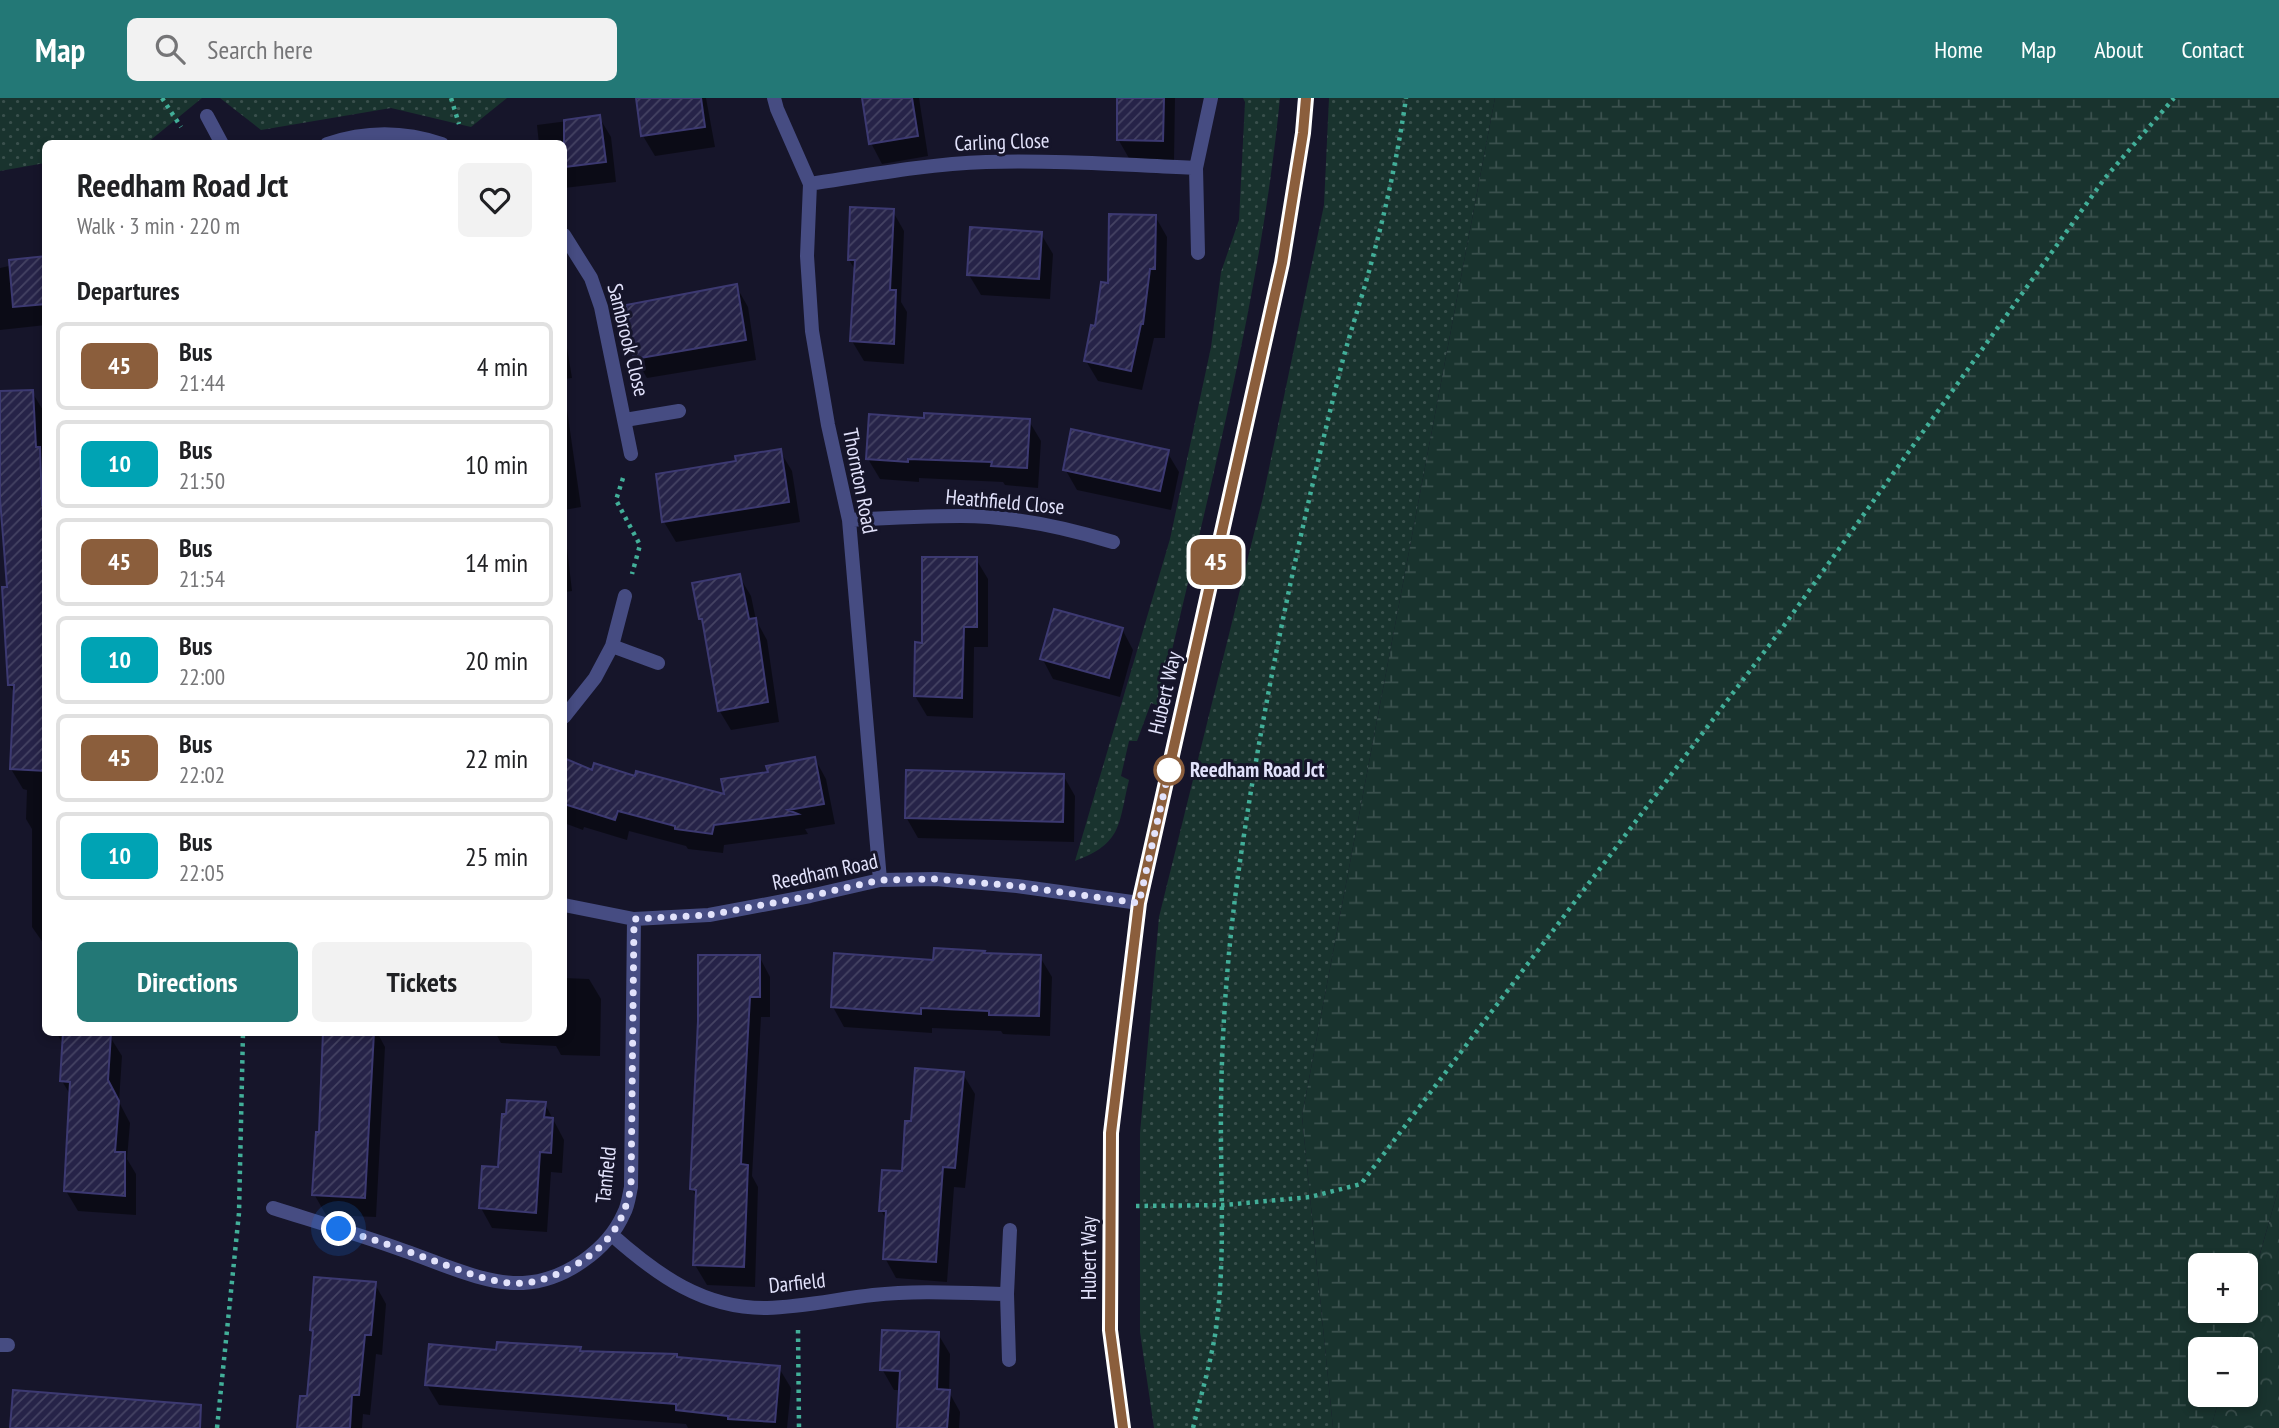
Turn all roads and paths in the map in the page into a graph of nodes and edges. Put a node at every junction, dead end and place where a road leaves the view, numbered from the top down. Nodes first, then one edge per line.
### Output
1 (162, 98) edge
2 (774, 98) edge
3 (1211, 98) edge
4 (1306, 98) edge
5 (1406, 98) edge
6 (2174, 98) edge
7 (207, 116) dead end
8 (185, 134) dead end
9 (220, 140) edge
10 (343, 140) edge
11 (431, 140) edge
12 (1196, 168) junction
13 (810, 184) junction
14 (567, 240) edge
15 (1198, 253) dead end
16 (679, 411) dead end
17 (625, 420) junction
18 (631, 454) joint
19 (849, 520) junction
20 (1114, 542) dead end
21 (625, 596) joint
22 (612, 646) junction
23 (658, 663) dead end
24 (567, 713) edge
25 (880, 880) junction
26 (1139, 903) junction
27 (567, 906) edge
28 (634, 919) junction
29 (243, 1036) edge
30 (1224, 1205) junction
31 (1111, 1206) junction
32 (273, 1208) dead end
33 (1010, 1230) dead end
34 (612, 1235) junction
35 (1007, 1294) junction
36 (798, 1304) junction
37 (1009, 1360) dead end
38 (217, 1428) edge
39 (799, 1428) edge
40 (1123, 1428) edge
41 (1193, 1428) edge

1 - 8 path
2 - 13 street, Thornton Road
3 - 12 street
4 - 26 street, Hubert Way
5 - 30 path
6 - 30 path
7 - 9 street
10 - 11 street
12 - 13 street, Carling Close
12 - 15 street
13 - 19 street, Thornton Road
14 - 17 street, Sambrook Close
16 - 17 street, Sambrook Close
17 - 18 street, Sambrook Close
18 - 21 path
19 - 20 street, Heathfield Close
19 - 25 street, Thornton Road
21 - 22 street
22 - 23 street
22 - 24 street
25 - 26 street, Reedham Road
25 - 28 street, Reedham Road
26 - 31 street, Hubert Way
27 - 28 street, Reedham Road
28 - 34 street, Tanfield
29 - 38 path
30 - 31 path
30 - 41 path
31 - 40 street, Hubert Way
32 - 34 street, Tanfield
33 - 35 street
34 - 36 street, Darfield
35 - 36 street, Darfield
35 - 37 street
36 - 39 path

